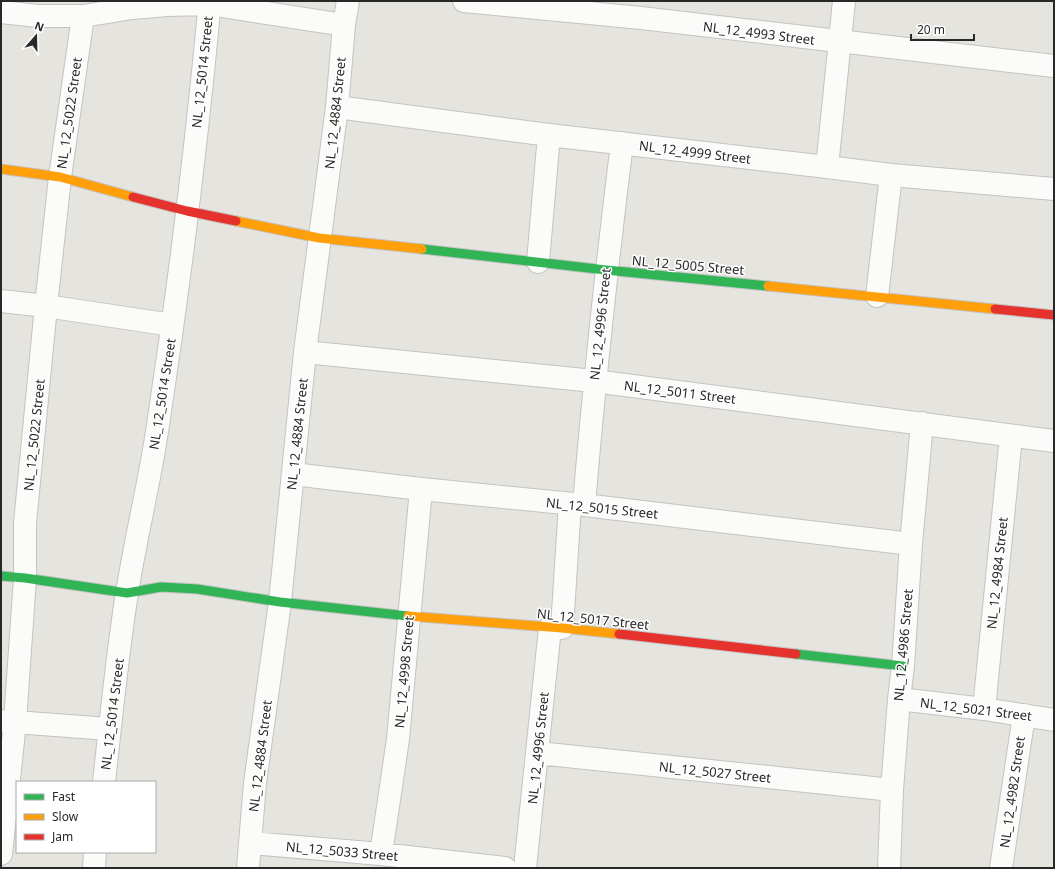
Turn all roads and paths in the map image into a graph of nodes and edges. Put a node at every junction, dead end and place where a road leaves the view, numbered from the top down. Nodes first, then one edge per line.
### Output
1 (348, 1) edge
2 (464, 1) edge
3 (844, 1) edge
4 (210, 2) edge
5 (39, 8) edge
6 (642, 10) edge
7 (1, 12) edge
8 (83, 16) junction
9 (344, 25) junction
10 (841, 42) junction
11 (1054, 66) edge
12 (337, 107) junction
13 (549, 135) junction
14 (622, 143) junction
15 (827, 168) junction
16 (1, 169) edge
17 (890, 175) junction
18 (60, 177) junction
19 (1054, 189) edge
20 (187, 211) junction
21 (319, 238) junction
22 (538, 262) junction
23 (606, 270) junction
24 (877, 296) junction
25 (1, 301) edge
26 (46, 306) junction
27 (1054, 315) edge
28 (172, 325) junction
29 (305, 352) junction
30 (594, 381) junction
31 (922, 423) junction
32 (1011, 436) junction
33 (1054, 441) edge
34 (293, 474) junction
35 (421, 489) junction
36 (577, 505) junction
37 (911, 544) junction
38 (1, 576) edge
39 (25, 578) junction
40 (127, 592) junction
41 (280, 602) junction
42 (410, 616) junction
43 (556, 628) junction
44 (903, 666) junction
45 (898, 700) junction
46 (984, 709) junction
47 (1024, 716) junction
48 (1054, 720) edge
49 (8, 721) edge
50 (109, 729) junction
51 (538, 753) junction
52 (104, 781) edge
53 (892, 790) junction
54 (250, 843) junction
55 (95, 853) edge
56 (1, 854) edge
57 (382, 854) junction
58 (94, 868) edge
59 (248, 868) edge
60 (505, 868) edge
61 (526, 868) edge
62 (889, 868) edge
63 (1001, 868) edge

1 - 9 street, NL_12_4884 Street
2 - 6 street, NL_12_4993 Street
3 - 10 street
4 - 8 street
4 - 9 street
4 - 20 street, NL_12_5014 Street
5 - 7 street
5 - 8 street
6 - 10 street, NL_12_4993 Street
8 - 18 street, NL_12_5022 Street
9 - 12 street, NL_12_4884 Street
10 - 11 street, NL_12_4993 Street
10 - 15 street
12 - 13 street, NL_12_4999 Street
12 - 21 street, NL_12_4884 Street
13 - 14 street, NL_12_4999 Street
13 - 22 street
14 - 15 street, NL_12_4999 Street
14 - 23 street, NL_12_4996 Street
15 - 17 street, NL_12_4999 Street
16 - 18 street, NL_12_5005 Street
17 - 19 street, NL_12_4999 Street
17 - 24 street
18 - 20 street, NL_12_5005 Street
18 - 26 street, NL_12_5022 Street
20 - 21 street, NL_12_5005 Street
20 - 28 street, NL_12_5014 Street
21 - 22 street, NL_12_5005 Street
21 - 29 street, NL_12_4884 Street
22 - 23 street, NL_12_5005 Street
23 - 24 street, NL_12_5005 Street
23 - 30 street, NL_12_4996 Street
24 - 27 street, NL_12_5005 Street
25 - 26 street
26 - 28 street
26 - 39 street, NL_12_5022 Street
28 - 40 street, NL_12_5014 Street
29 - 30 street, NL_12_5011 Street
29 - 34 street, NL_12_4884 Street
30 - 31 street, NL_12_5011 Street
30 - 36 street, NL_12_4996 Street
31 - 32 street, NL_12_5011 Street
31 - 37 street, NL_12_4986 Street
32 - 33 street, NL_12_5011 Street
32 - 46 street, NL_12_4984 Street
34 - 35 street, NL_12_5015 Street
34 - 41 street, NL_12_4884 Street
35 - 36 street, NL_12_5015 Street
35 - 42 street, NL_12_4998 Street
36 - 37 street, NL_12_5015 Street
36 - 43 street, NL_12_4996 Street
37 - 44 street, NL_12_4986 Street
38 - 39 street, NL_12_5017 Street
39 - 40 street, NL_12_5017 Street
39 - 49 street, NL_12_5022 Street
40 - 41 street, NL_12_5017 Street
40 - 50 street, NL_12_5014 Street
41 - 42 street, NL_12_5017 Street
41 - 54 street, NL_12_4884 Street
42 - 43 street, NL_12_5017 Street
42 - 57 street, NL_12_4998 Street
43 - 44 street, NL_12_5017 Street
43 - 51 street, NL_12_4996 Street
44 - 45 street, NL_12_4986 Street
45 - 46 street, NL_12_5021 Street
45 - 53 street, NL_12_4986 Street
46 - 47 street, NL_12_5021 Street
47 - 48 street, NL_12_5021 Street
47 - 63 street, NL_12_4982 Street
49 - 50 street
49 - 56 street, NL_12_5022 Street
50 - 52 street, NL_12_5014 Street
51 - 53 street, NL_12_5027 Street
51 - 61 street, NL_12_4996 Street
53 - 62 street, NL_12_4986 Street
54 - 57 street, NL_12_5033 Street
54 - 59 street, NL_12_4884 Street
55 - 58 street
57 - 60 street, NL_12_5033 Street

